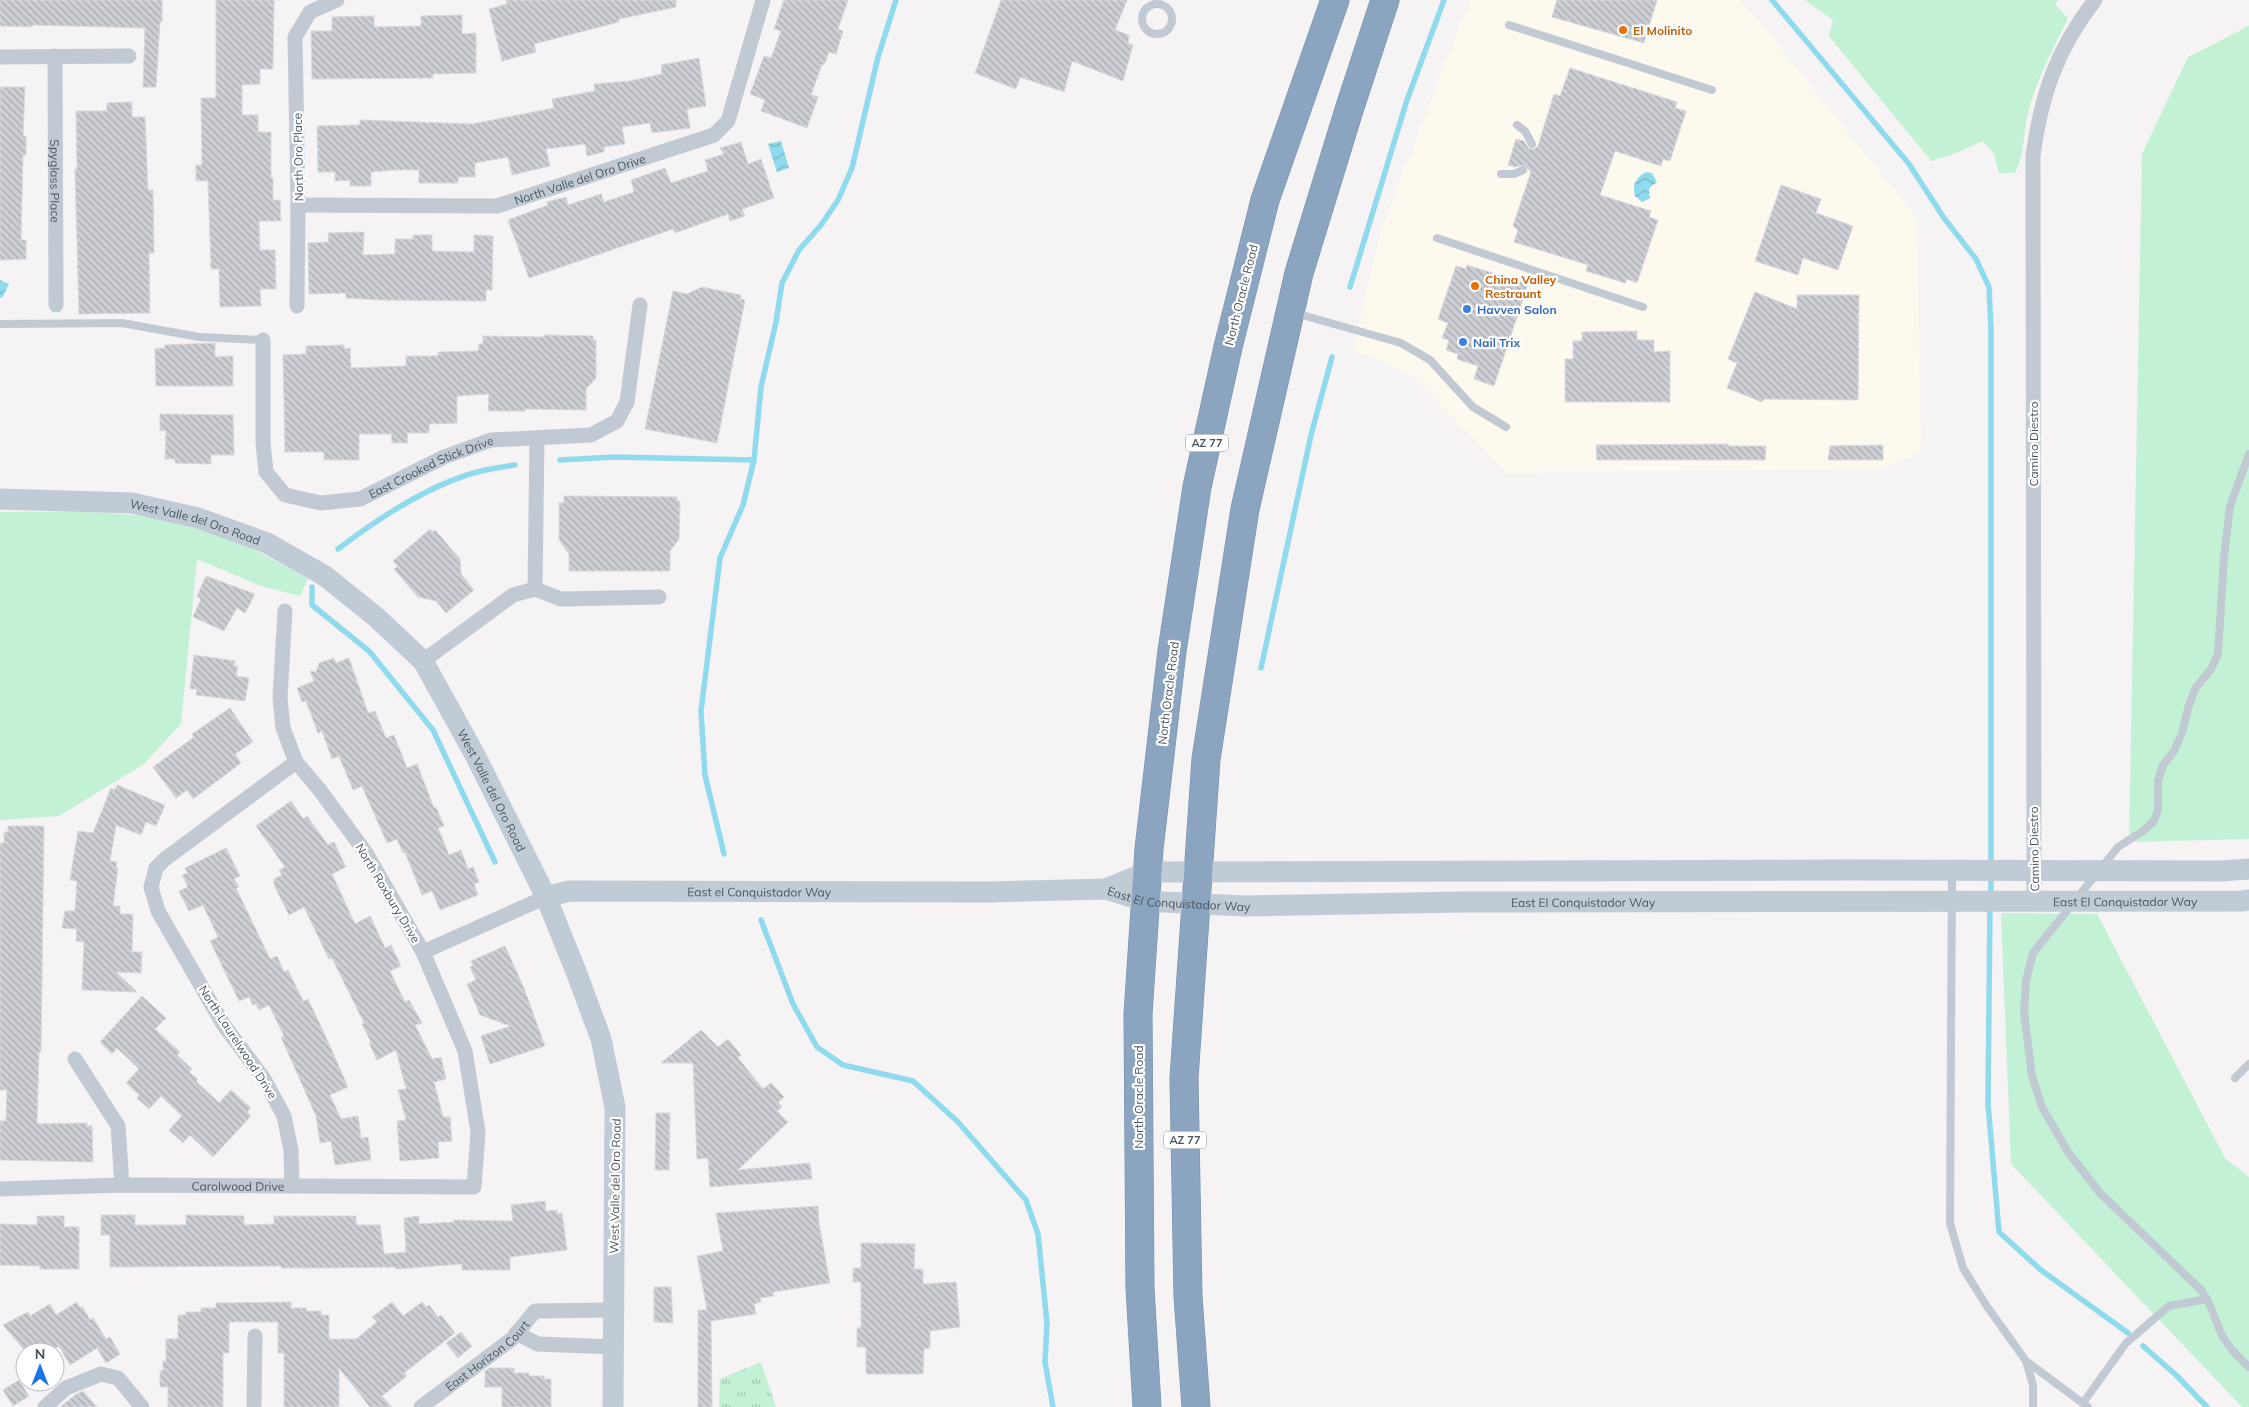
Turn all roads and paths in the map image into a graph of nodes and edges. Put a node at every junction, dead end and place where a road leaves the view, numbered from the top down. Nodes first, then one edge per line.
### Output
1 (337, 0) edge
2 (763, 0) edge
3 (1335, 0) edge
4 (1385, 0) edge
5 (2094, 0) edge
6 (1164, 2) edge
7 (1509, 25) dead end
8 (55, 56) junction
9 (129, 56) dead end
10 (0, 57) edge
11 (1712, 90) dead end
12 (1517, 125) dead end
13 (1532, 144) dead end
14 (1523, 170) dead end
15 (1501, 174) dead end
16 (298, 204) junction
17 (1437, 238) dead end
18 (640, 304) dead end
19 (56, 305) dead end
20 (297, 306) dead end
21 (1643, 307) dead end
22 (1290, 312) junction
23 (0, 324) edge
24 (263, 340) joint
25 (1506, 427) dead end
26 (537, 438) junction
27 (2249, 454) edge
28 (0, 499) edge
29 (535, 590) junction
30 (659, 597) dead end
31 (285, 611) dead end
32 (423, 661) junction
33 (296, 762) junction
34 (2249, 869) edge
35 (1952, 870) junction
36 (1460, 871) junction
37 (2034, 871) junction
38 (2108, 871) junction
39 (1147, 872) junction
40 (1198, 872) junction
41 (1106, 889) junction
42 (546, 897) junction
43 (2247, 900) edge
44 (1144, 901) junction
45 (1462, 902) junction
46 (1951, 902) junction
47 (2034, 902) junction
48 (2074, 902) junction
49 (1195, 904) junction
50 (423, 952) junction
51 (74, 1059) dead end
52 (2249, 1064) edge
53 (2235, 1078) dead end
54 (122, 1185) junction
55 (292, 1186) junction
56 (474, 1187) joint
57 (0, 1189) edge
58 (2208, 1299) junction
59 (613, 1310) junction
60 (516, 1333) junction
61 (255, 1336) dead end
62 (613, 1347) junction
63 (2026, 1361) junction
64 (2249, 1367) edge
65 (2086, 1405) edge
66 (45, 1407) edge
67 (142, 1407) edge
68 (254, 1407) edge
69 (421, 1407) edge
70 (613, 1407) edge
71 (1147, 1407) edge
72 (1196, 1407) edge
73 (2033, 1407) edge

1 - 16 street, North Oro Place
2 - 16 street, North Valle del Oro Drive
3 - 39 highway, North Oracle Road / AZ 77
4 - 22 highway, AZ 77
5 - 37 street, Camino Diestro
6 - 6 lane
7 - 11 lane
8 - 9 street
8 - 10 street
8 - 19 street, Spyglass Place
12 - 13 lane
14 - 15 lane
16 - 20 street, North Oro Place
17 - 21 lane
18 - 26 street, East Crooked Stick Drive
22 - 25 lane
22 - 40 highway, AZ 77
23 - 24 lane
24 - 26 street, East Crooked Stick Drive
26 - 29 street
27 - 38 lane
28 - 32 street, West Valle del Oro Road
29 - 30 street
29 - 32 street
31 - 33 street, North Roxbury Drive
32 - 42 street, West Valle del Oro Road
33 - 50 street, North Roxbury Drive
33 - 55 street, North Laurelwood Drive
34 - 38 street
35 - 36 street, East El Conquistador Way
35 - 37 street, East El Conquistador Way
35 - 46 lane
36 - 40 street, East El Conquistador Way
36 - 45 street
37 - 38 street
37 - 47 street, Camino Diestro
38 - 48 lane
39 - 40 street, East El Conquistador Way
39 - 41 street, East El Conquistador Way
39 - 44 highway, North Oracle Road / AZ 77
40 - 49 highway, AZ 77
41 - 42 street, East el Conquistador Way
41 - 44 street, East El Conquistador Way
42 - 50 street, East el Conquistador Way
42 - 59 street, West Valle del Oro Road
43 - 48 street, East El Conquistador Way
44 - 49 street, East El Conquistador Way
44 - 71 highway, North Oracle Road / AZ 77
45 - 46 street, East El Conquistador Way
45 - 49 street, East El Conquistador Way
46 - 47 street, East El Conquistador Way
46 - 63 lane
47 - 48 street, East El Conquistador Way
48 - 58 lane
49 - 72 highway, AZ 77
50 - 56 street, North Roxbury Drive
51 - 54 street
52 - 53 lane
54 - 55 street, Carolwood Drive
54 - 57 street, Carolwood Drive
55 - 56 street, Carolwood Drive
58 - 64 lane
58 - 65 lane
59 - 60 street, East Horizon Court
59 - 62 street, West Valle del Oro Road
60 - 62 street
60 - 69 street, East Horizon Court
61 - 68 street
62 - 70 street, West Valle del Oro Road
63 - 65 lane
63 - 73 lane
66 - 67 street

